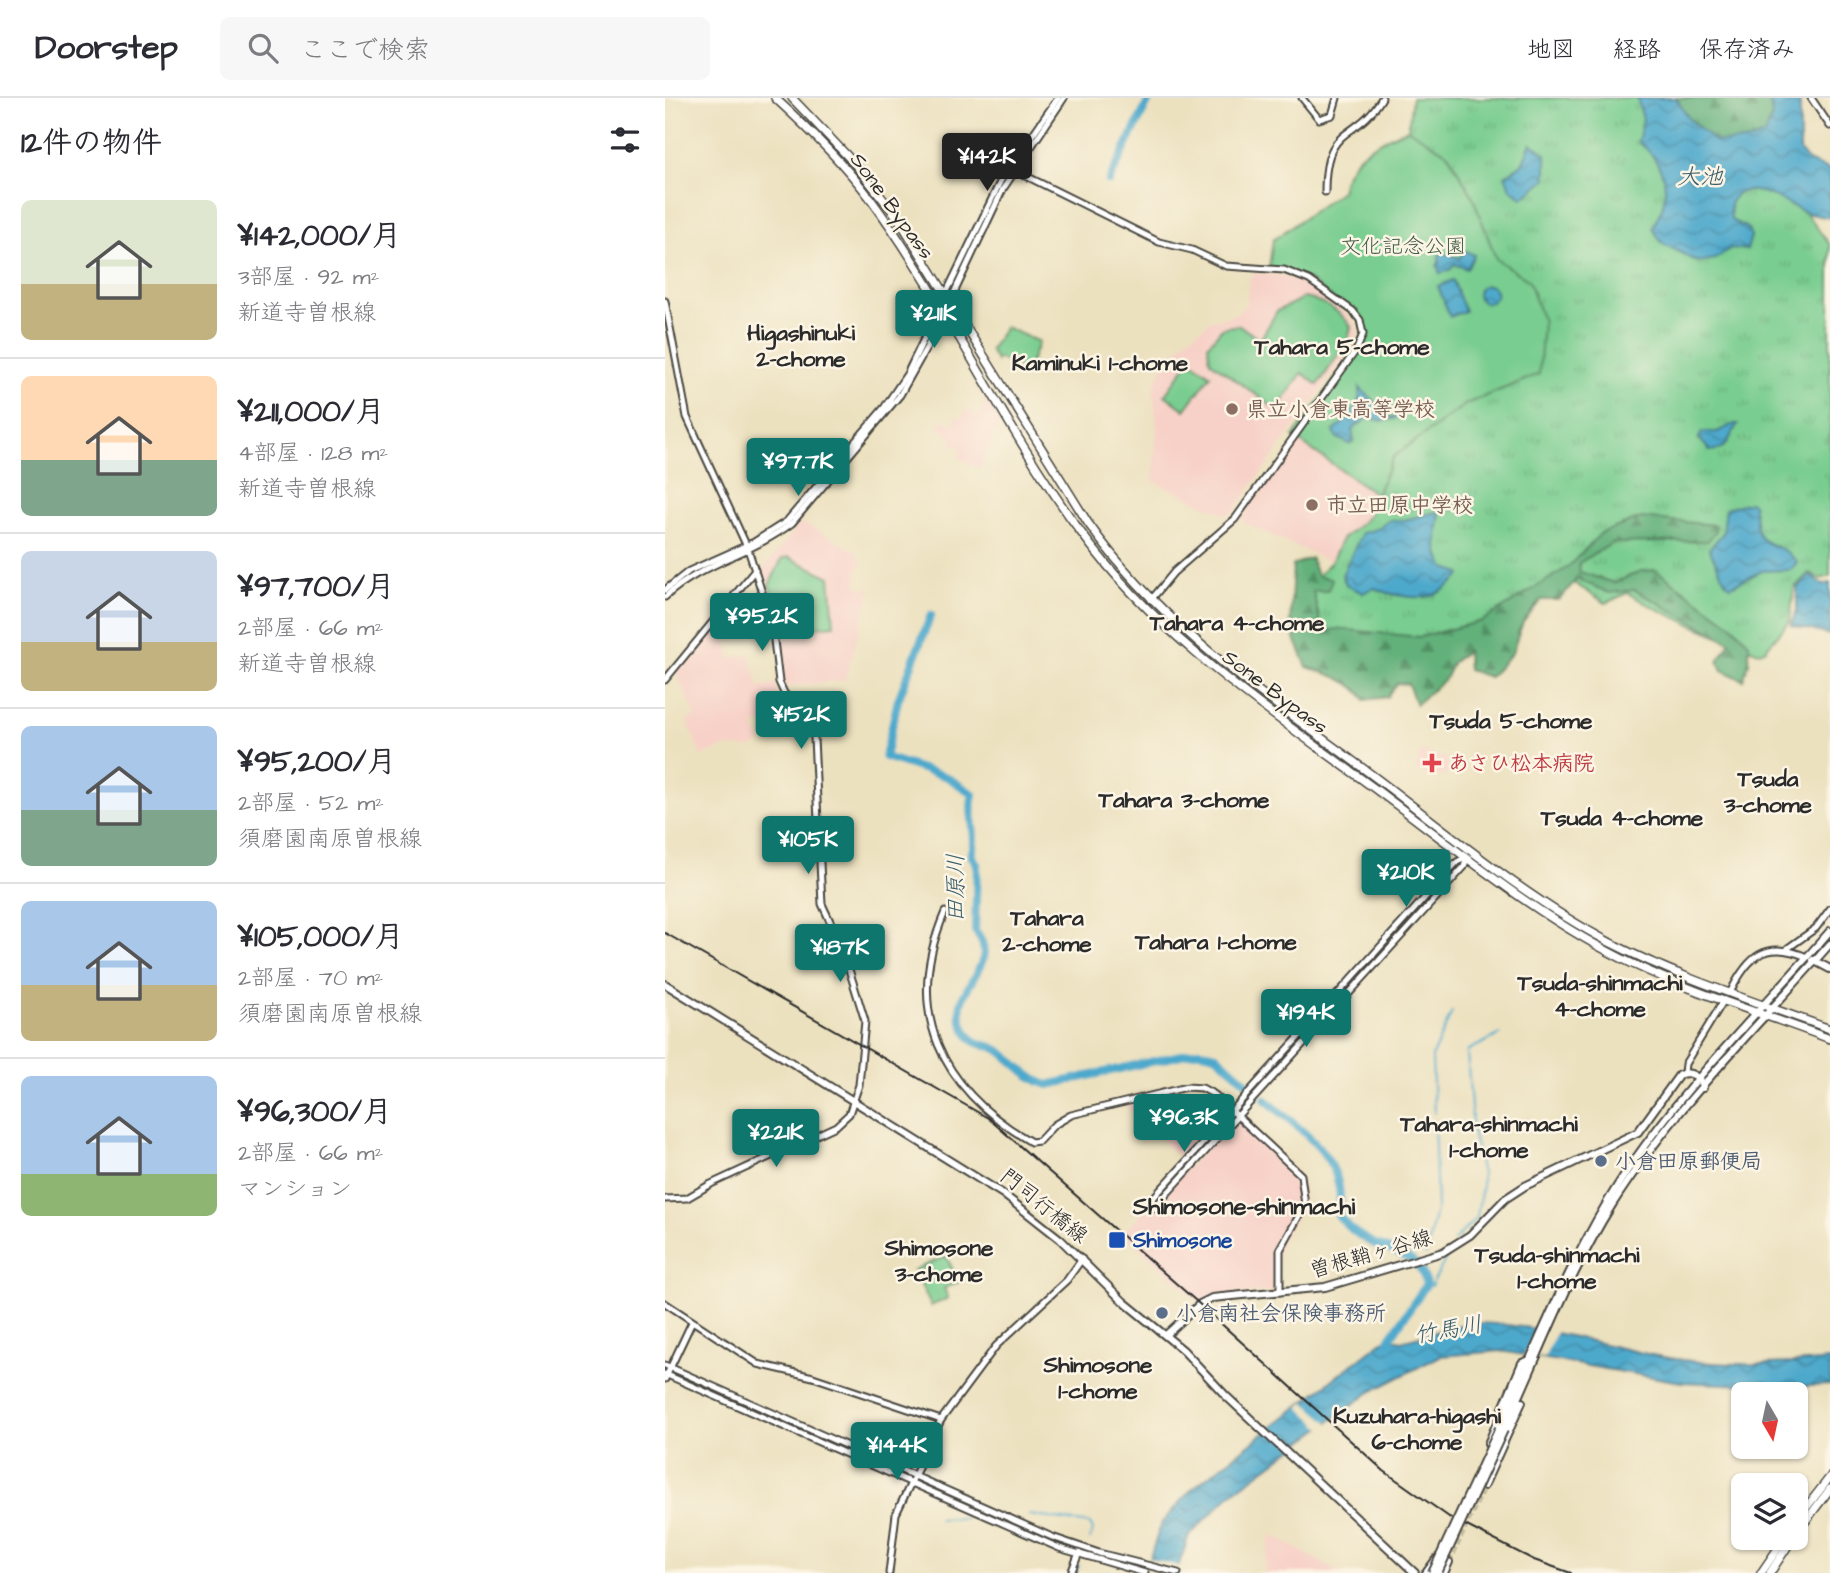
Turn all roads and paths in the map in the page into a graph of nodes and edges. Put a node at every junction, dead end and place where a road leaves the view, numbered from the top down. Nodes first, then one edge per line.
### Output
1 (775, 98) edge
2 (792, 98) edge
3 (1062, 98) edge
4 (1302, 98) edge
5 (1337, 98) edge
6 (1382, 98) edge
7 (1811, 98) edge
8 (1830, 126) edge
9 (1014, 170) junction
10 (1325, 192) dead end
11 (948, 299) junction
12 (665, 301) edge
13 (942, 309) junction
14 (747, 547) junction
15 (755, 570) junction
16 (665, 590) edge
17 (665, 597) edge
18 (1151, 600) junction
19 (665, 680) edge
20 (1457, 845) junction
21 (1467, 857) junction
22 (1457, 862) junction
23 (1482, 862) junction
24 (1464, 867) junction
25 (1830, 909) edge
26 (945, 912) dead end
27 (1830, 931) edge
28 (1830, 944) edge
29 (1788, 948) junction
30 (1807, 957) junction
31 (1815, 960) junction
32 (1830, 969) edge
33 (665, 984) edge
34 (1730, 993) junction
35 (1724, 1000) junction
36 (1764, 1005) junction
37 (1773, 1009) junction
38 (1757, 1013) junction
39 (1767, 1016) junction
40 (1830, 1029) edge
41 (1830, 1039) edge
42 (1684, 1073) junction
43 (1701, 1079) junction
44 (1703, 1088) junction
45 (854, 1100) junction
46 (1234, 1113) junction
47 (665, 1199) edge
48 (1145, 1207) dead end
49 (1153, 1209) dead end
50 (1082, 1259) junction
51 (1280, 1292) junction
52 (665, 1303) edge
53 (692, 1322) junction
54 (1547, 1330) junction
55 (1166, 1335) junction
56 (1534, 1359) junction
57 (668, 1366) edge
58 (666, 1376) edge
59 (941, 1420) junction
60 (1501, 1429) junction
61 (915, 1476) junction
62 (1830, 1477) edge
63 (1472, 1481) dead end
64 (911, 1482) junction
65 (1483, 1486) tunnel mouth
66 (1830, 1489) edge
67 (1808, 1505) edge
68 (1808, 1518) edge
69 (1082, 1548) junction
70 (1776, 1550) edge
71 (1785, 1550) edge
72 (1078, 1555) junction
73 (1437, 1558) dead end
74 (1449, 1562) tunnel mouth
75 (889, 1573) edge
76 (1071, 1573) edge
77 (1143, 1573) edge
78 (1178, 1573) edge
79 (1415, 1573) edge
80 (1426, 1573) edge
81 (1432, 1573) edge
82 (1438, 1573) edge
83 (1444, 1573) edge
84 (1762, 1573) edge
85 (1770, 1573) edge

1 - 13 highway, Sone Bypass
2 - 11 highway, Sone Bypass
3 - 9 street
3 - 11 street
4 - 5 street
6 - 10 street
7 - 8 street
9 - 11 street
9 - 18 street
11 - 13 street
11 - 18 highway, Sone Bypass
12 - 14 street
13 - 14 street
13 - 20 highway, Sone Bypass
14 - 15 street
14 - 16 street
14 - 17 street
15 - 19 street
15 - 45 street
18 - 20 highway, Sone Bypass
20 - 21 highway
20 - 22 street
20 - 23 highway, Sone Bypass
21 - 22 street
21 - 23 highway
21 - 24 street
22 - 46 street
23 - 24 street
23 - 34 highway, Sone Bypass
23 - 35 highway, Sone Bypass
24 - 46 street
25 - 29 street
26 - 46 street
27 - 30 main road
28 - 31 main road
29 - 30 street
29 - 34 street
30 - 31 main road
30 - 36 main road
31 - 32 main road
31 - 37 main road
33 - 45 main road, 門司行橋線
34 - 36 highway, Sone Bypass
35 - 38 highway, Sone Bypass
35 - 42 street
36 - 37 highway, Sone Bypass
36 - 38 main road
37 - 39 main road
37 - 40 highway, Sone Bypass
38 - 39 highway, Sone Bypass
38 - 43 main road
39 - 41 highway, Sone Bypass
39 - 44 main road
42 - 43 main road
42 - 51 main road, 曽根鞘ヶ谷線
43 - 44 main road
43 - 54 main road
44 - 54 main road
45 - 47 street
45 - 50 main road, 門司行橋線
46 - 48 street
46 - 49 street
46 - 51 street
50 - 55 main road, 門司行橋線
50 - 59 street
51 - 55 main road, 曽根鞘ヶ谷線
52 - 53 street
53 - 57 street
53 - 59 street
54 - 56 main road
55 - 79 main road, 門司行橋線
56 - 60 main road
56 - 63 main road
56 - 65 main road
57 - 58 street
57 - 61 street
58 - 64 street
59 - 61 street
60 - 81 main road, bridge
60 - 82 main road, bridge
61 - 64 street
61 - 69 street
62 - 67 highway
64 - 72 street
64 - 75 street
66 - 68 highway
69 - 72 street
69 - 78 street
70 - 84 highway
71 - 85 highway
72 - 76 street
72 - 77 street
73 - 80 main road
74 - 83 main road

